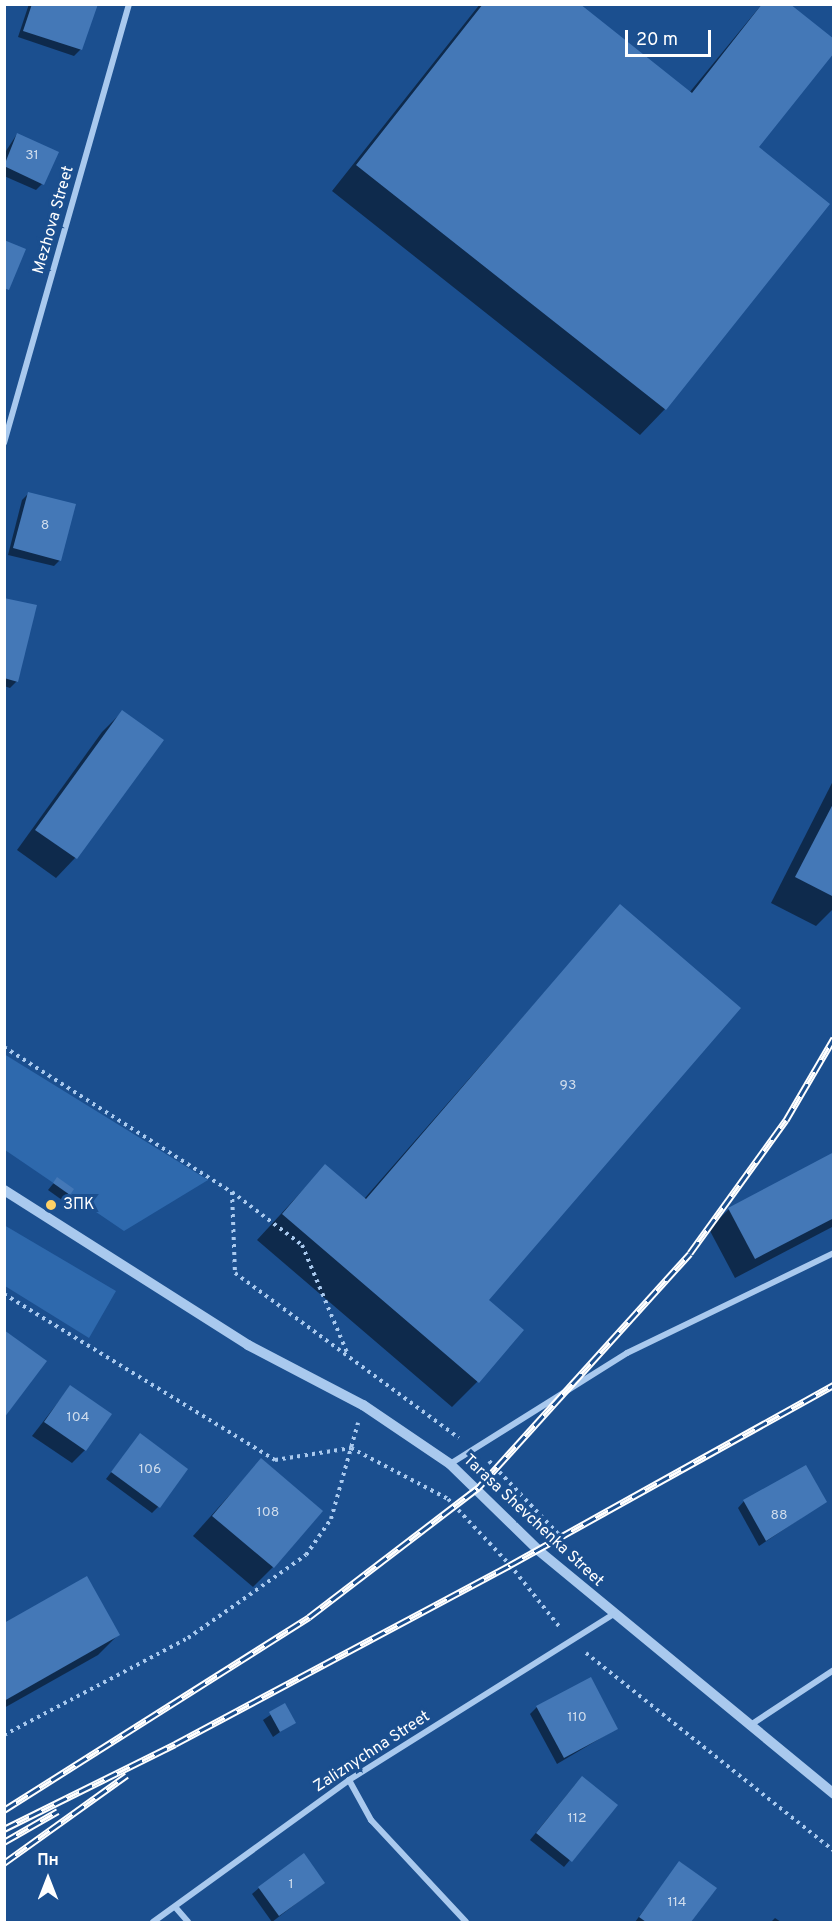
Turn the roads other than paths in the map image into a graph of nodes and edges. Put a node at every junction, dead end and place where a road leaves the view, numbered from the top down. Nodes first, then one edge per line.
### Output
1 (129, 4) edge
2 (4, 442) edge
3 (4, 1190) edge
4 (834, 1252) edge
5 (450, 1464) junction
6 (614, 1614) junction
7 (834, 1670) edge
8 (749, 1726) junction
9 (349, 1780) junction
10 (834, 1794) edge
11 (176, 1908) junction
12 (153, 1923) edge
13 (188, 1923) edge
14 (466, 1923) edge

1 - 2 street, Mezhova Street
3 - 5 street, Tarasa Shevchenka Street
4 - 5 street
5 - 6 street, Tarasa Shevchenka Street
6 - 8 street, Tarasa Shevchenka Street
6 - 9 street, Zaliznychna Street
7 - 8 street
8 - 10 street, Tarasa Shevchenka Street
9 - 11 street, Zaliznychna Street
9 - 14 street
11 - 12 street, Zaliznychna Street
11 - 13 street

